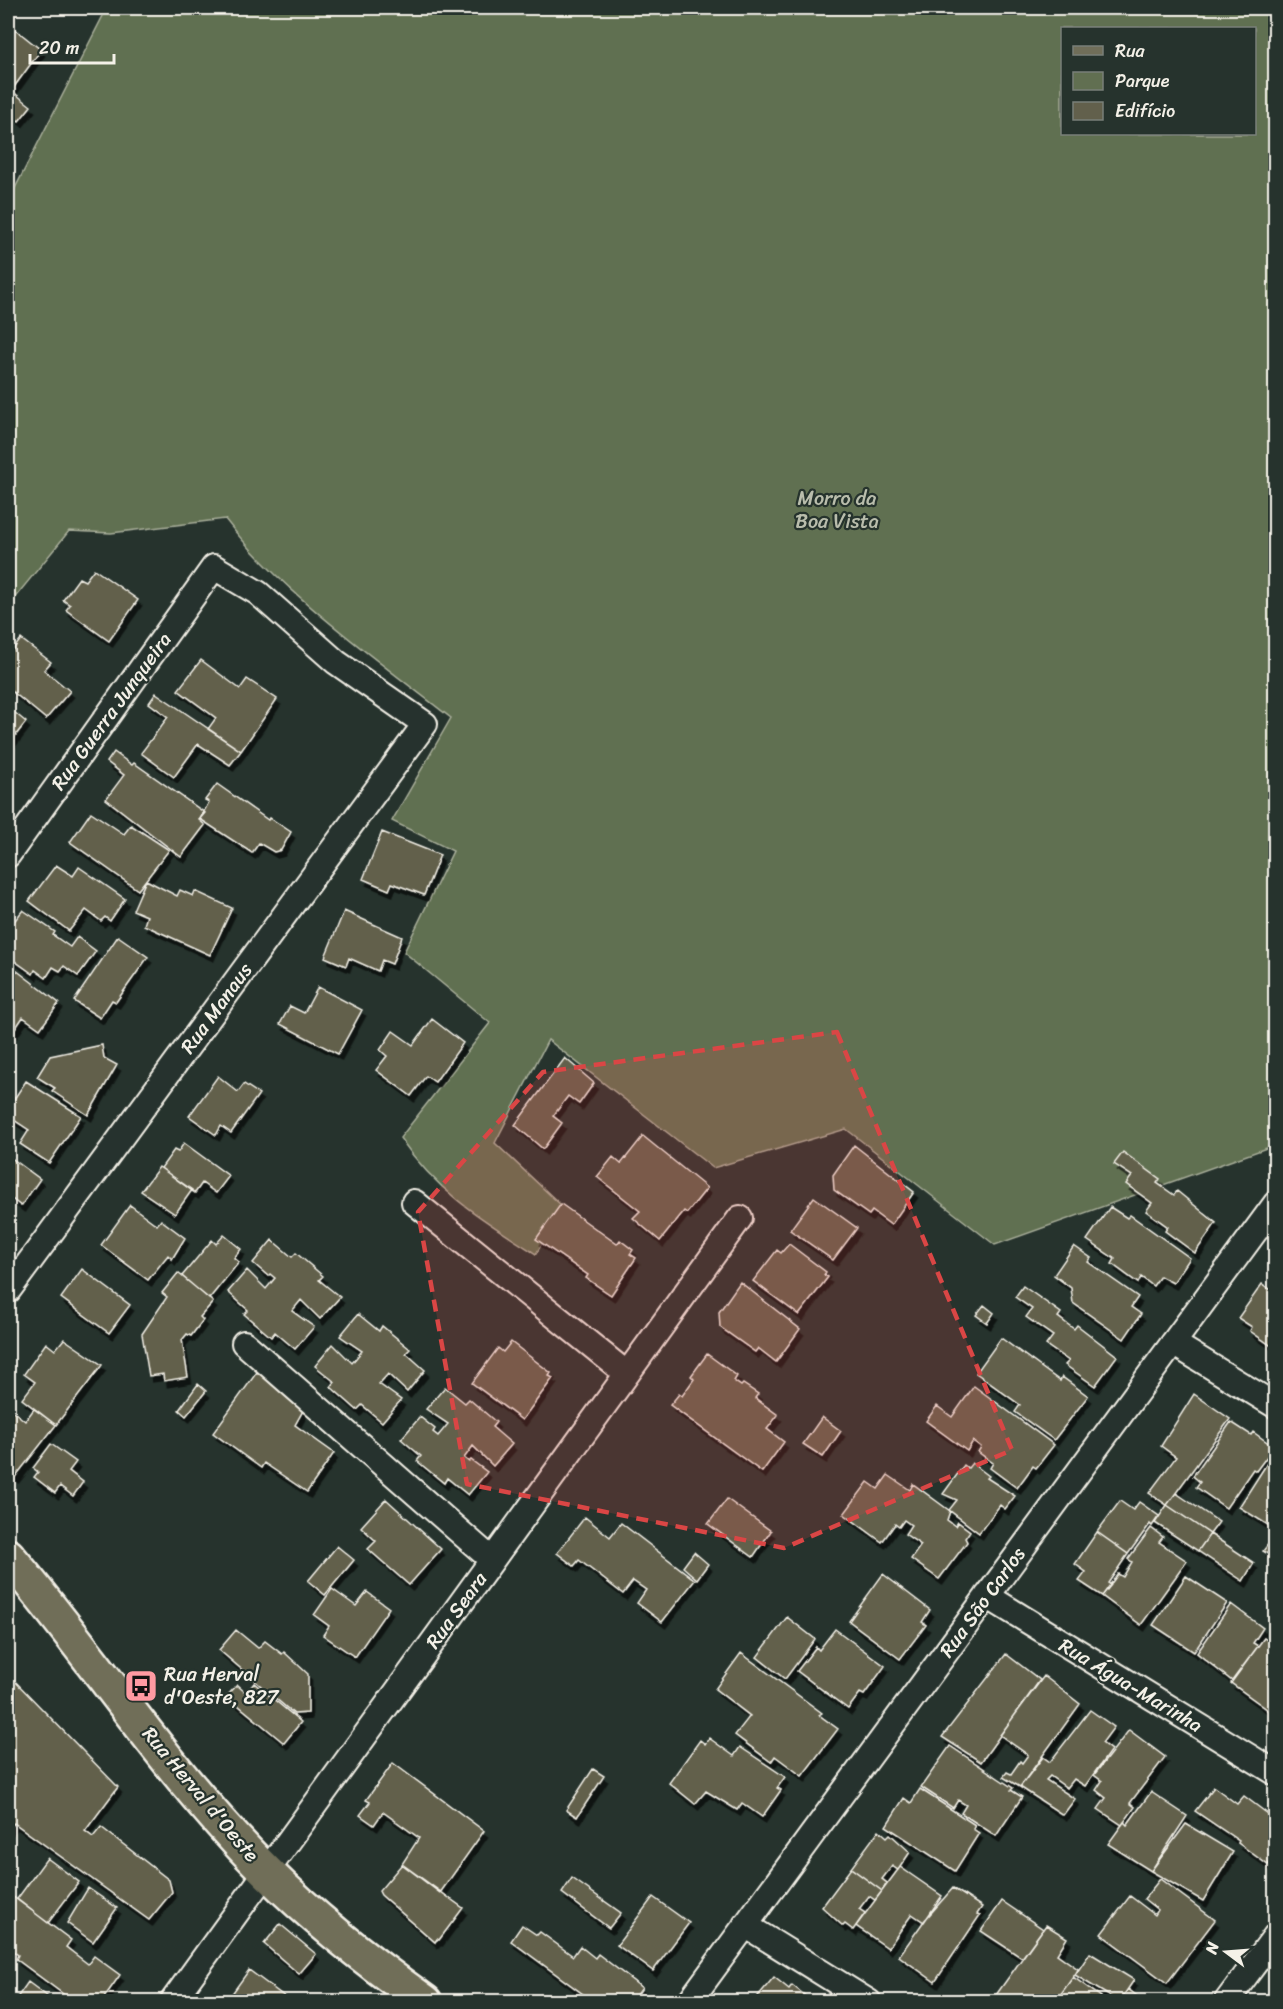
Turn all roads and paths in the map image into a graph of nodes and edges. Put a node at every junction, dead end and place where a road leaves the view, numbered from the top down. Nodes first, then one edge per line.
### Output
1 (214, 567) joint
2 (8, 855) edge
3 (414, 1202) dead end
4 (1275, 1203) edge
5 (740, 1218) dead end
6 (8, 1291) edge
7 (244, 1343) dead end
8 (1173, 1343) junction
9 (627, 1374) junction
10 (1275, 1406) edge
11 (8, 1556) edge
12 (492, 1560) junction
13 (987, 1596) junction
14 (1275, 1773) edge
15 (266, 1872) junction
16 (745, 1925) junction
17 (1275, 1935) edge
18 (172, 2001) edge
19 (425, 2001) edge
20 (689, 2001) edge
21 (869, 2001) edge
22 (1226, 2001) edge

1 - 2 street, Rua Guerra Junqueira
1 - 6 street, Rua Manaus
3 - 9 street
4 - 8 street, Rua São Carlos
5 - 9 street, Rua Seara
7 - 12 street
8 - 10 street
8 - 13 street, Rua São Carlos
9 - 12 street, Rua Seara
11 - 15 main road, Rua Herval d'Oeste
12 - 15 street, Rua Seara
13 - 14 street, Rua Água-Marinha
13 - 16 street, Rua São Carlos
15 - 18 street, Rua Seara
15 - 19 main road, Rua Herval d'Oeste
16 - 20 street, Rua São Carlos
16 - 21 street
17 - 22 street

